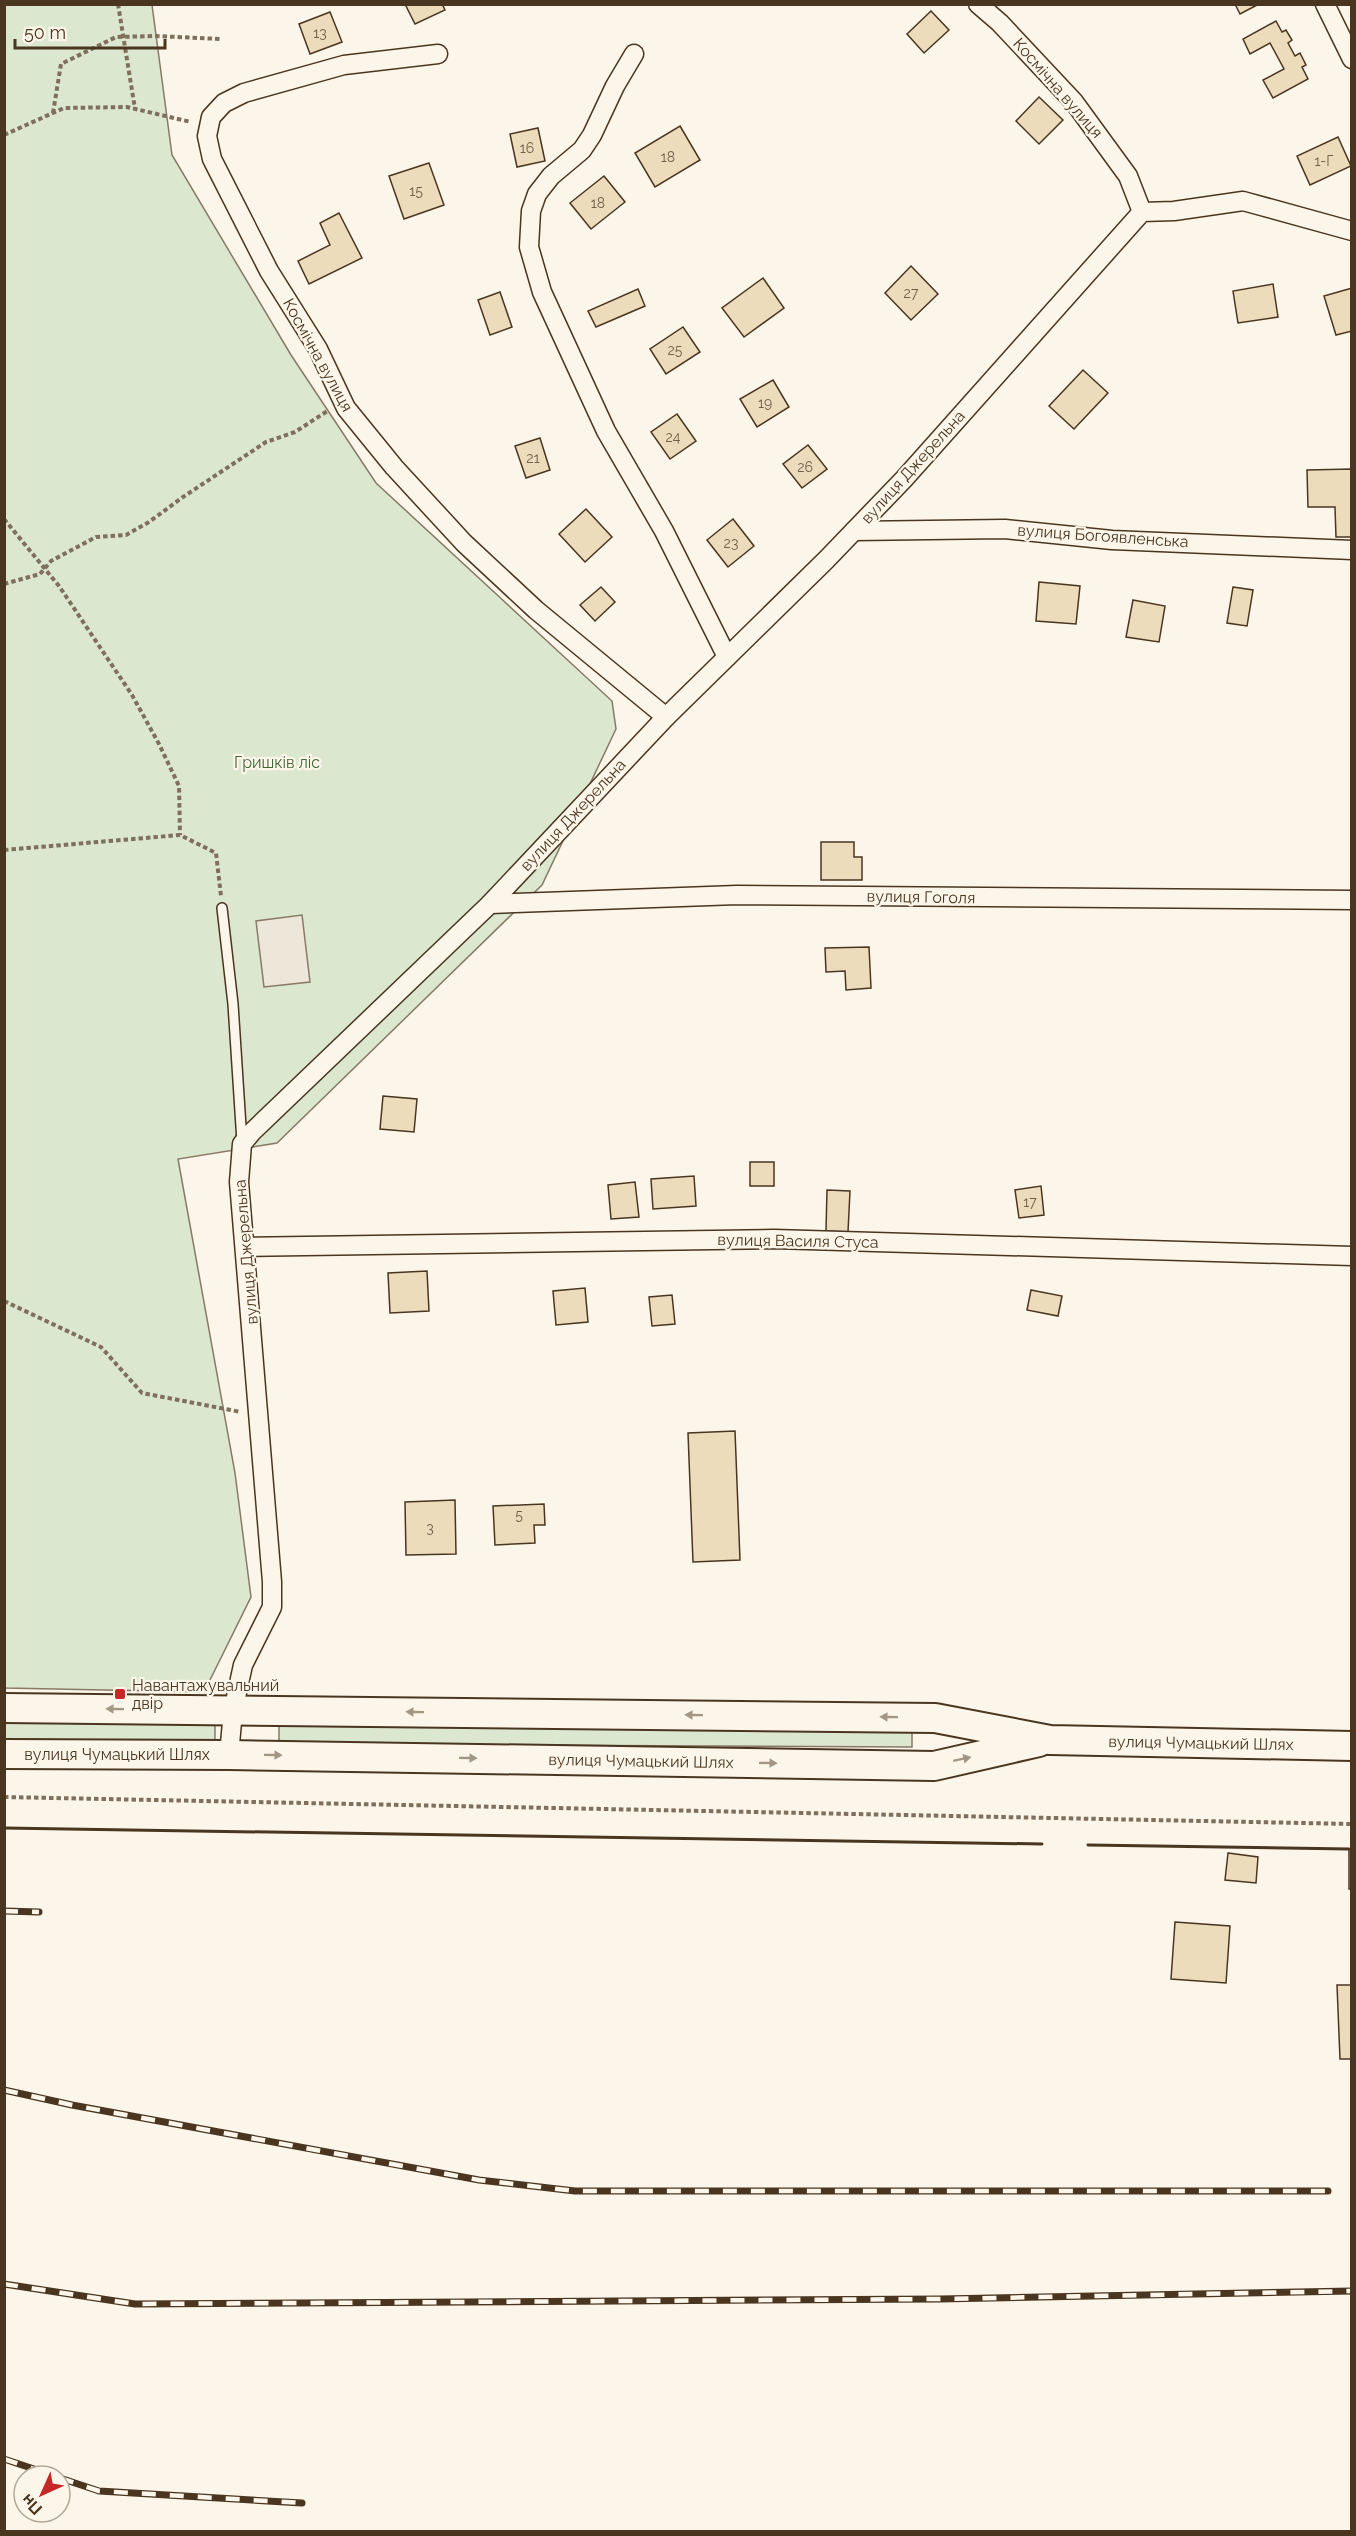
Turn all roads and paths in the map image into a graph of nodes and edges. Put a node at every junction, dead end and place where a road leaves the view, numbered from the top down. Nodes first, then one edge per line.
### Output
1 (118, 4) edge
2 (978, 4) edge
3 (1325, 4) edge
4 (122, 37) junction
5 (221, 39) dead end
6 (438, 54) dead end
7 (634, 54) dead end
8 (1352, 59) edge
9 (135, 109) junction
10 (53, 113) junction
11 (209, 126) junction
12 (4, 135) edge
13 (1142, 212) junction
14 (1352, 231) edge
15 (342, 401) junction
16 (4, 519) edge
17 (854, 531) junction
18 (1352, 550) edge
19 (45, 569) junction
20 (4, 584) edge
21 (727, 657) junction
22 (666, 717) junction
23 (180, 835) junction
24 (4, 850) edge
25 (1352, 900) edge
26 (490, 904) junction
27 (222, 908) joint
28 (242, 1144) junction
29 (245, 1247) junction
30 (1352, 1256) edge
31 (4, 1301) edge
32 (260, 1415) junction
33 (4, 1708) edge
34 (233, 1711) junction
35 (1050, 1740) junction
36 (1352, 1746) edge
37 (4, 1754) edge
38 (228, 1755) junction
39 (4, 1797) edge
40 (1352, 1824) edge

1 - 4 path
2 - 13 street, Космічна вулиця
3 - 8 street
4 - 5 path
4 - 9 path
4 - 10 path
6 - 11 street
7 - 21 street
9 - 10 path
9 - 11 path
10 - 12 path
11 - 15 street, Космічна вулиця
13 - 14 street
13 - 17 street, вулиця Джерельна
15 - 19 path
15 - 22 street, Космічна вулиця
16 - 19 path
17 - 18 street, вулиця Богоявленська
17 - 21 street, вулиця Джерельна
19 - 20 path
19 - 23 path
21 - 22 street, вулиця Джерельна
22 - 26 street, вулиця Джерельна
23 - 24 path
23 - 27 path
25 - 26 street, вулиця Гоголя
26 - 28 street, вулиця Джерельна
27 - 28 lane
28 - 29 street, вулиця Джерельна
29 - 30 street, вулиця Василя Стуса
29 - 32 street, вулиця Джерельна
31 - 32 path
32 - 34 street, вулиця Джерельна
34 -> 33 main road, вулиця Чумацький Шлях
35 -> 34 main road, вулиця Чумацький Шлях
34 - 38 street, вулиця Чумацький Шлях
35 - 36 main road, вулиця Чумацький Шлях
38 -> 35 main road, вулиця Чумацький Шлях
37 - 38 main road, вулиця Чумацький Шлях
39 - 40 path

